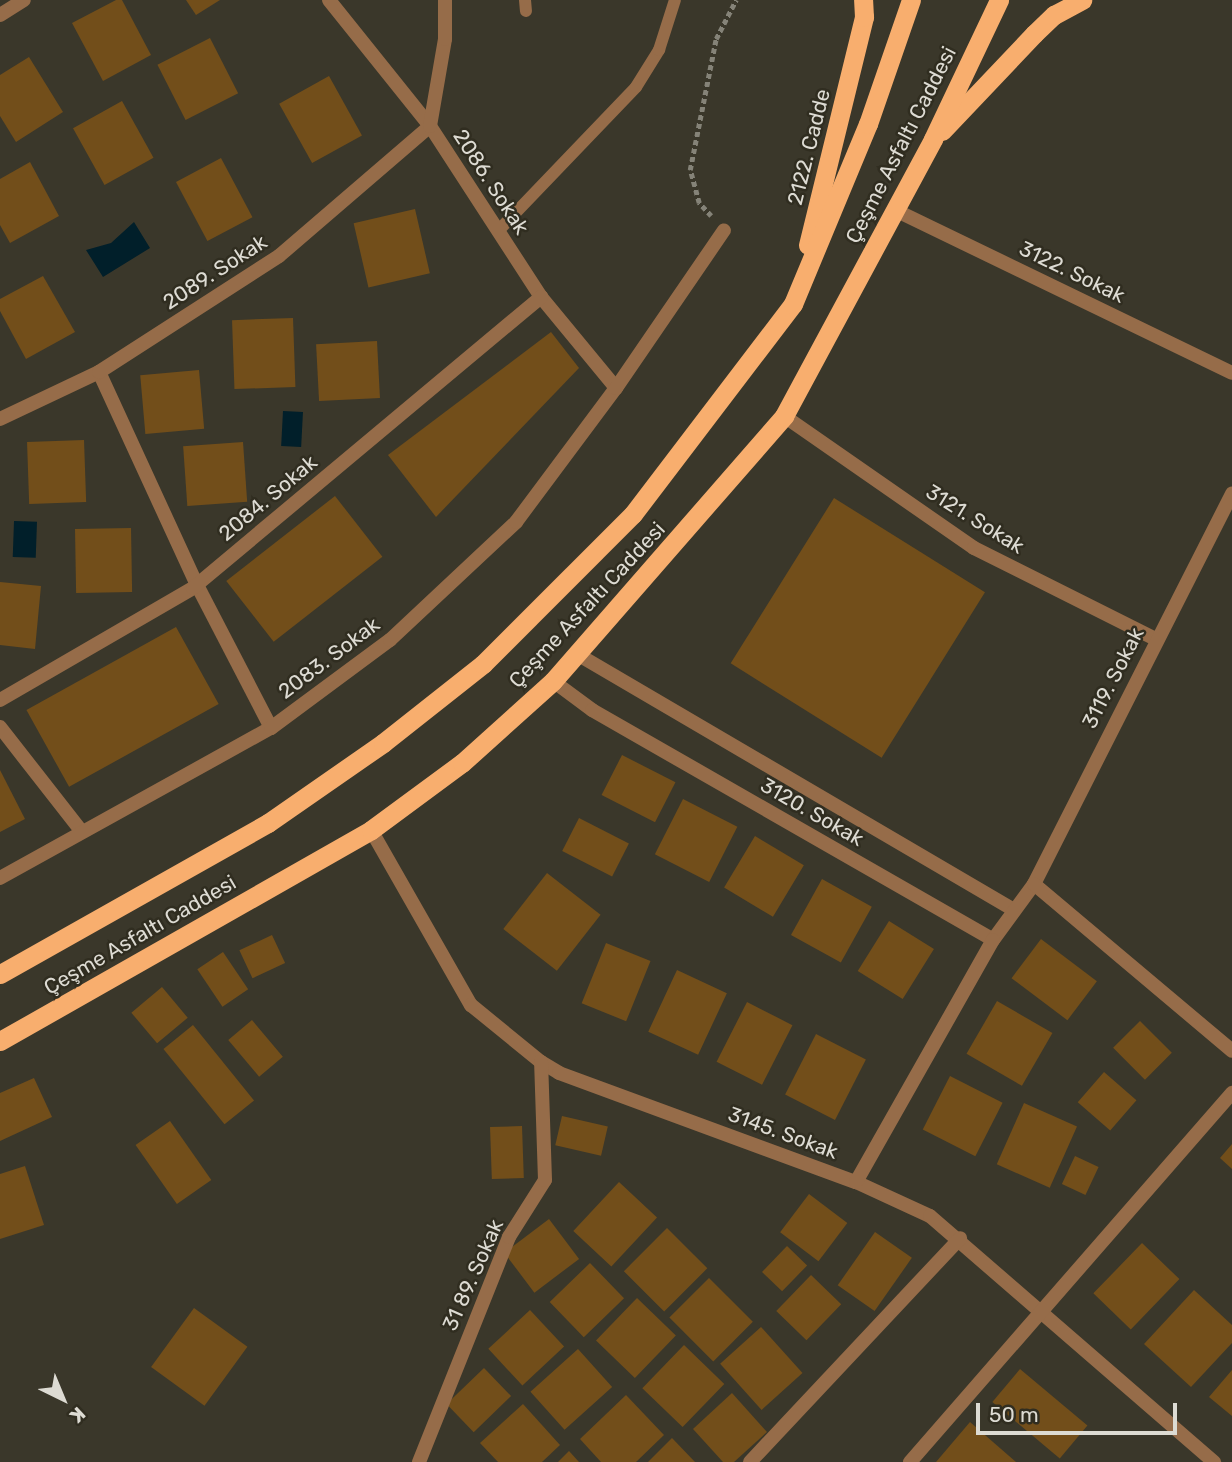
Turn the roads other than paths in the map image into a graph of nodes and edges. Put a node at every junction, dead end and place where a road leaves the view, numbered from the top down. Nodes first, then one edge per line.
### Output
1 (24, 0) edge
2 (329, 0) edge
3 (445, 0) edge
4 (675, 0) edge
5 (863, 0) edge
6 (911, 0) edge
7 (999, 0) edge
8 (1082, 0) edge
9 (0, 15) edge
10 (430, 126) junction
11 (933, 139) junction
12 (895, 210) junction
13 (724, 230) road end
14 (498, 231) junction
15 (541, 297) junction
16 (793, 304) junction
17 (99, 372) junction
18 (1232, 373) edge
19 (616, 388) junction
20 (784, 416) junction
21 (0, 419) edge
22 (1232, 493) edge
23 (197, 584) junction
24 (1156, 639) junction
25 (577, 654) junction
26 (553, 681) junction
27 (0, 700) edge
28 (0, 727) edge
29 (271, 727) junction
30 (371, 831) junction
31 (82, 832) junction
32 (0, 878) edge
33 (1034, 884) junction
34 (1014, 909) junction
35 (993, 940) junction
36 (0, 974) edge
37 (0, 1041) edge
38 (1232, 1051) edge
39 (541, 1062) junction
40 (1232, 1093) edge
41 (856, 1182) junction
42 (960, 1238) junction
43 (1042, 1310) junction
44 (419, 1462) edge
45 (750, 1462) edge
46 (910, 1462) edge
47 (1214, 1462) edge

1 - 9 street
2 - 10 street, 2086. Sokak
3 - 10 street
4 - 14 lane
5 - 16 highway, 2122. Cadde
6 - 16 highway
7 - 11 highway, Çeşme Asfaltı Caddesi
8 - 11 highway
10 - 14 street, 2086. Sokak
10 - 17 street, 2089. Sokak
11 - 12 highway, Çeşme Asfaltı Caddesi
12 - 18 street, 3122. Sokak
12 - 20 highway, Çeşme Asfaltı Caddesi
13 - 19 street, 2083. Sokak
14 - 15 street, 2086. Sokak
15 - 19 street, 2086. Sokak
15 - 23 street, 2084. Sokak
16 - 36 highway, Çeşme Asfaltı Caddesi
17 - 21 street, 2089. Sokak
17 - 23 street
19 - 29 street, 2083. Sokak
20 - 24 street, 3121. Sokak
20 - 25 highway, Çeşme Asfaltı Caddesi
22 - 24 street, 3119. Sokak
23 - 27 street, 2084. Sokak
23 - 29 street
24 - 33 street, 3119. Sokak
25 - 26 highway, Çeşme Asfaltı Caddesi
25 - 34 street
26 - 30 highway, Çeşme Asfaltı Caddesi
26 - 35 street, 3120. Sokak
28 - 31 street
29 - 31 street, 2083. Sokak
30 - 37 highway, Çeşme Asfaltı Caddesi
30 - 39 street, 3145. Sokak
31 - 32 street, 2083. Sokak
33 - 34 street
33 - 38 street
34 - 35 street
35 - 41 street
39 - 41 street, 3145. Sokak
39 - 44 street, 31 89. Sokak
40 - 43 street
41 - 42 street, 3145. Sokak
42 - 43 street, 3145. Sokak
42 - 45 street
43 - 46 street
43 - 47 street, 3145. Sokak

